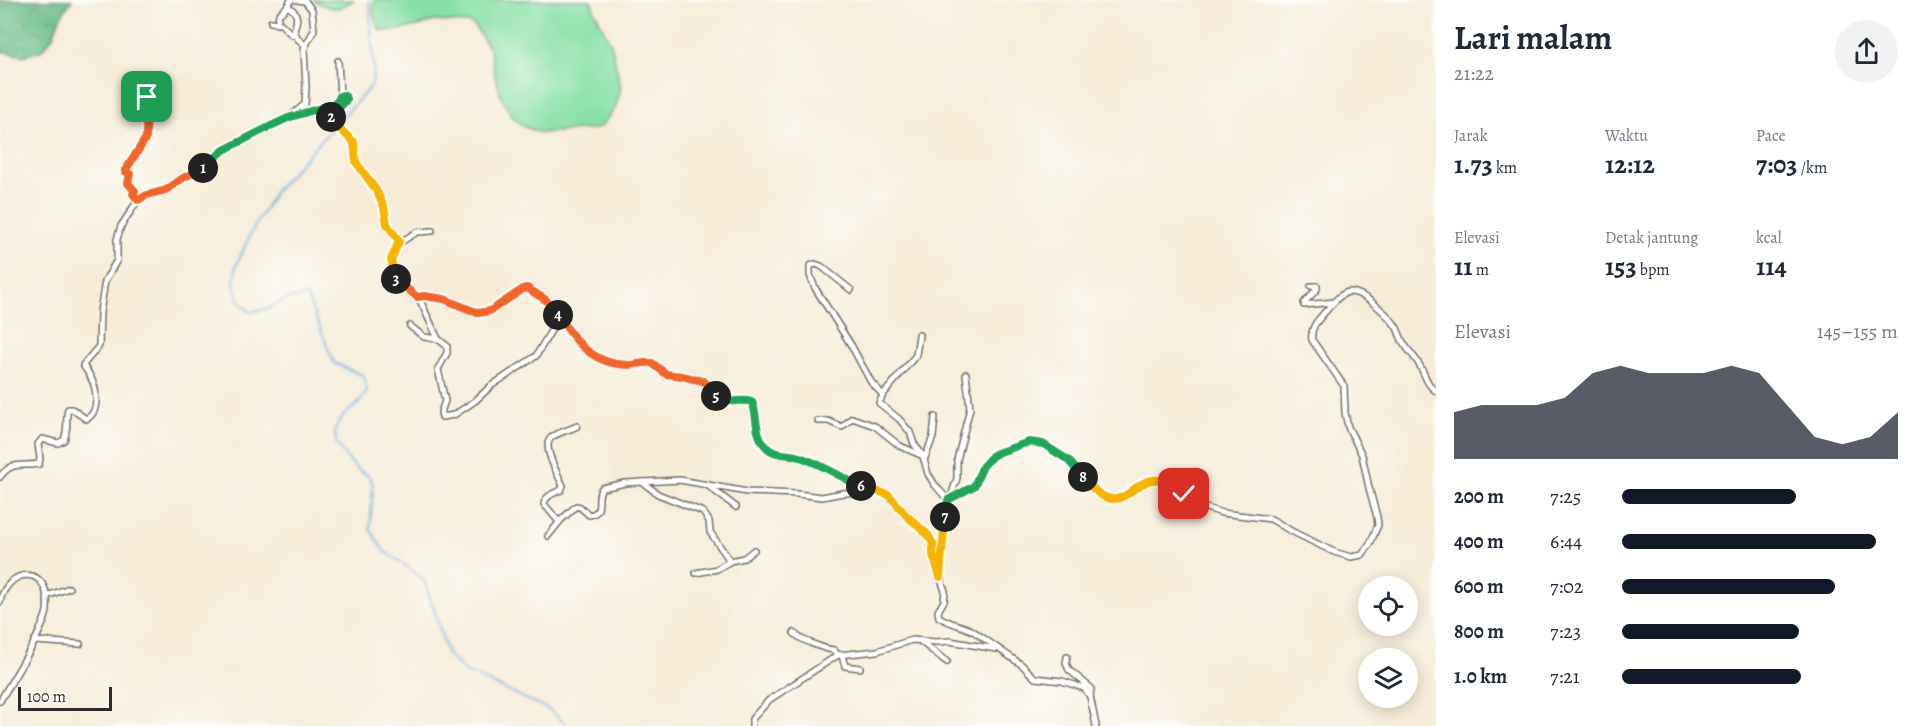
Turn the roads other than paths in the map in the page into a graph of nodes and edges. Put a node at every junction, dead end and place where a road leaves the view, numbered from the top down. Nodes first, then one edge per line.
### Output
1 (296, 0) edge
2 (289, 3) edge
3 (294, 30) junction
4 (305, 45) junction
5 (338, 61) dead end
6 (340, 96) junction
7 (147, 97) dead end
8 (290, 118) junction
9 (138, 200) junction
10 (432, 231) dead end
11 (399, 243) junction
12 (1311, 286) dead end
13 (851, 290) dead end
14 (419, 298) junction
15 (1334, 302) junction
16 (561, 320) junction
17 (410, 326) dead end
18 (919, 335) dead end
19 (438, 339) junction
20 (966, 374) dead end
21 (1436, 391) edge
22 (883, 395) junction
23 (935, 417) dead end
24 (819, 421) dead end
25 (577, 426) dead end
26 (923, 456) junction
27 (924, 464) junction
28 (0, 477) edge
29 (642, 482) junction
30 (706, 484) junction
31 (884, 492) junction
32 (950, 498) junction
33 (736, 507) dead end
34 (559, 522) junction
35 (548, 536) dead end
36 (754, 550) dead end
37 (730, 561) junction
38 (696, 573) dead end
39 (940, 577) junction
40 (69, 588) dead end
41 (47, 596) junction
42 (0, 602) edge
43 (794, 633) dead end
44 (919, 640) junction
45 (34, 641) junction
46 (80, 644) dead end
47 (1001, 650) junction
48 (840, 656) junction
49 (1067, 657) dead end
50 (947, 662) dead end
51 (860, 668) dead end
52 (1090, 696) junction
53 (0, 701) edge
54 (752, 726) edge
55 (1096, 726) edge

1 - 4 street
2 - 3 street
2 - 3 street
3 - 4 street
4 - 8 street
5 - 6 street
6 - 8 street
6 - 11 street
7 - 9 street
8 - 9 street
9 - 28 street
10 - 11 street
11 - 14 street
12 - 15 street
13 - 22 street
14 - 16 street
14 - 19 street
15 - 21 street
15 - 32 street
16 - 19 street
16 - 31 street
17 - 19 street
18 - 22 street
20 - 32 street
22 - 26 street
23 - 27 street
24 - 26 street
25 - 34 street
26 - 27 street
27 - 32 street
29 - 30 street
29 - 34 street
29 - 37 street
30 - 31 street
30 - 33 street
31 - 39 street
32 - 39 street
34 - 35 street
36 - 37 street
37 - 38 street
39 - 47 street
40 - 41 street
41 - 42 street
41 - 45 street
43 - 48 street
44 - 47 street
44 - 48 street
44 - 50 street
45 - 46 street
45 - 53 street
47 - 52 street
48 - 51 street
48 - 54 street
49 - 52 street
52 - 55 street

